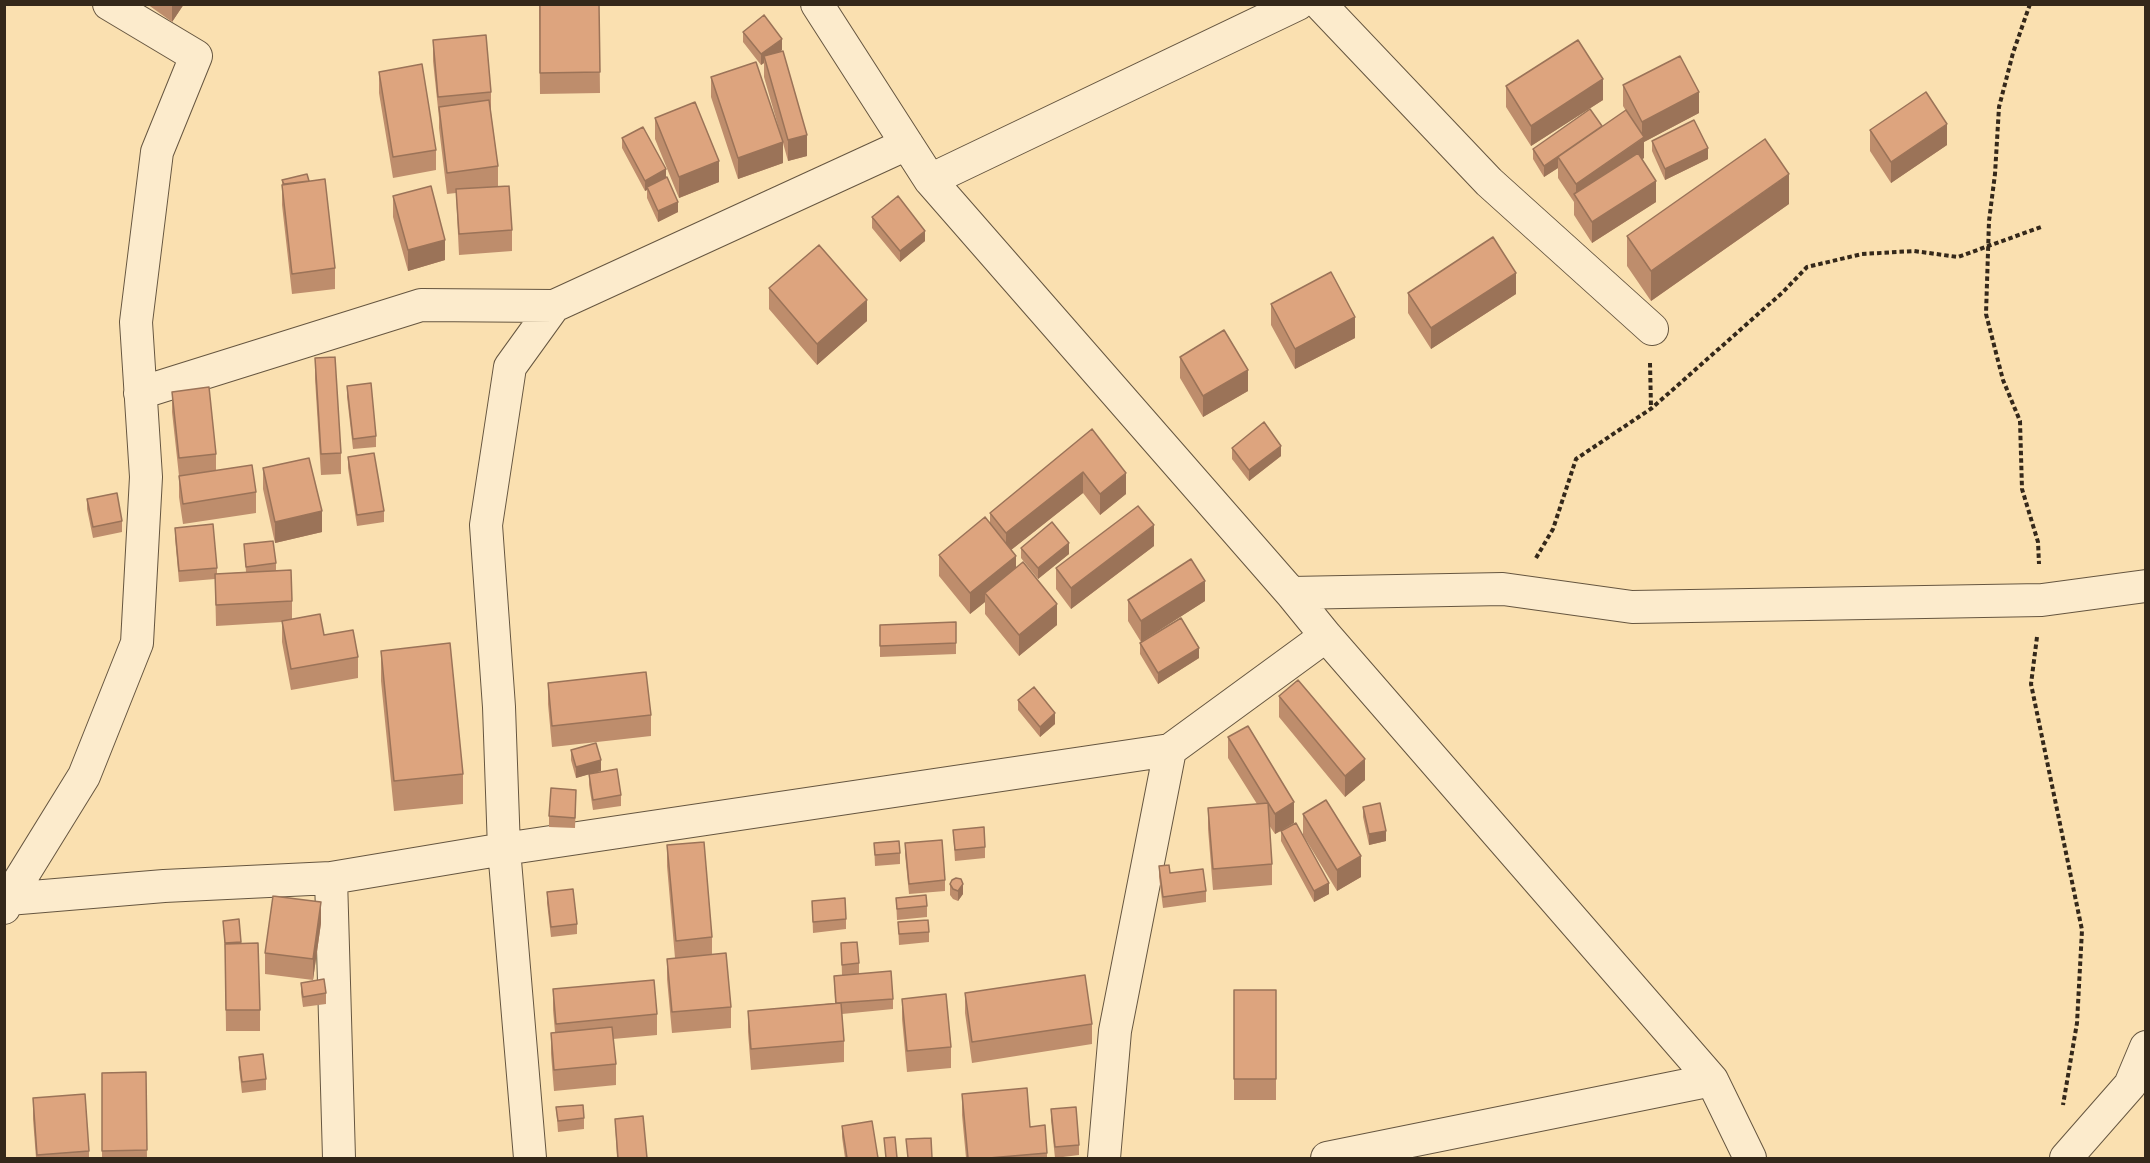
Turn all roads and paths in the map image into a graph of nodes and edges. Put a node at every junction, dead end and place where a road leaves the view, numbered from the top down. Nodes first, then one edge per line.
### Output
1 (109, 4) edge
2 (817, 4) edge
3 (1298, 4) edge
4 (1320, 4) edge
5 (907, 144) junction
6 (930, 180) junction
7 (2041, 227) dead end
8 (554, 306) junction
9 (1652, 329) joint
10 (140, 393) junction
11 (1652, 408) junction
12 (2145, 586) edge
13 (1503, 590) junction
14 (1291, 593) junction
15 (1326, 636) junction
16 (1170, 750) junction
17 (504, 849) junction
18 (331, 878) junction
19 (6, 904) edge
20 (2145, 1047) edge
21 (1712, 1080) junction
22 (339, 1158) edge
23 (530, 1158) edge
24 (1104, 1158) edge
25 (1327, 1158) edge
26 (1750, 1158) edge
27 (2066, 1158) edge

1 - 10 street
2 - 5 street
3 - 6 street
4 - 9 street
5 - 6 street
5 - 8 street
6 - 14 street
7 - 11 path
8 - 10 street
8 - 17 street
9 - 11 path
10 - 19 street
11 - 13 path
12 - 13 street
13 - 14 street
14 - 15 street
15 - 16 street
15 - 21 street
16 - 17 street
16 - 24 street
17 - 18 street
17 - 23 street
18 - 19 street
18 - 22 street
20 - 27 street
21 - 25 street
21 - 26 street

